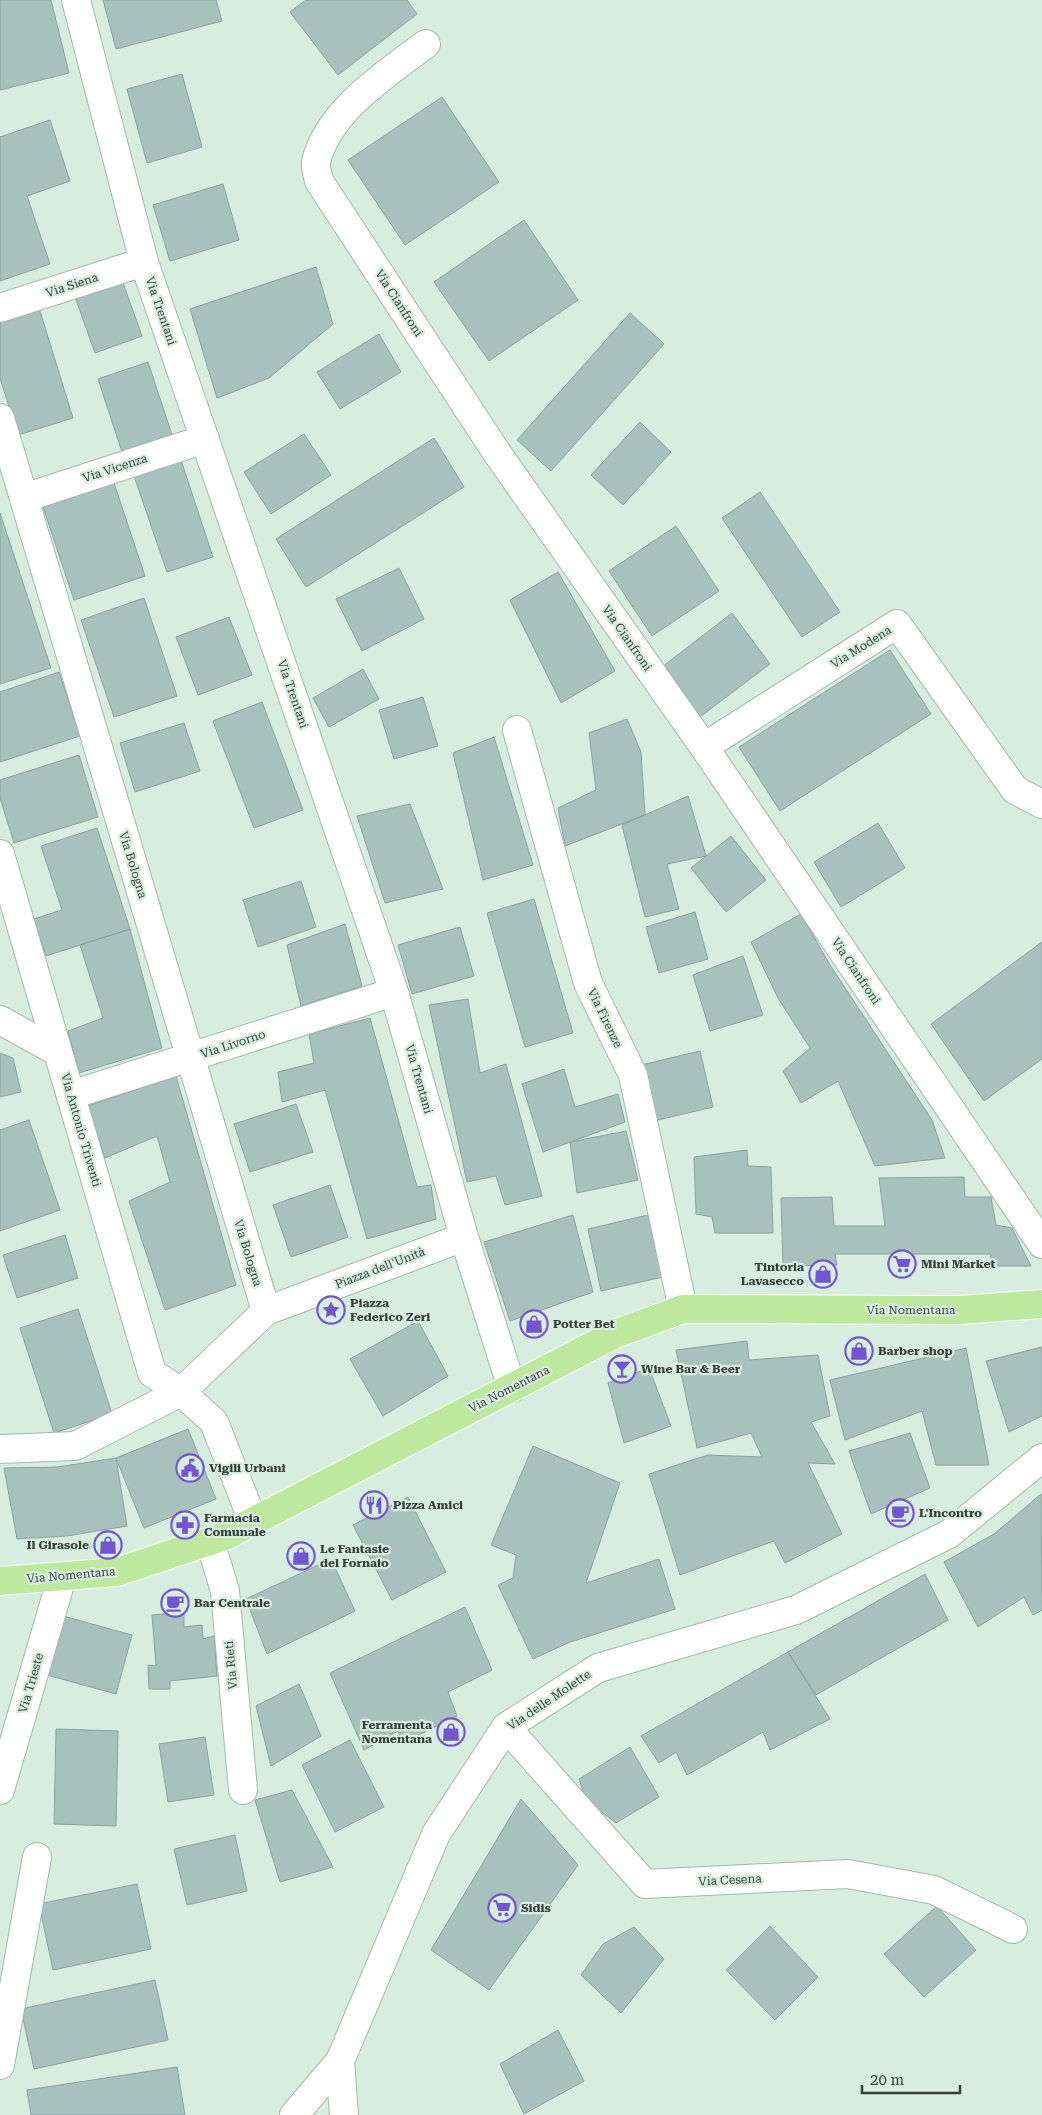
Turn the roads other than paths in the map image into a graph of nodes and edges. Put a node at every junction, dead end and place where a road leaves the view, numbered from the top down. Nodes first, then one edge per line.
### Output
1 (76, 0) edge
2 (426, 44) dead end
3 (144, 262) junction
4 (0, 308) edge
5 (0, 418) edge
6 (206, 439) junction
7 (24, 498) junction
8 (517, 730) dead end
9 (704, 747) junction
10 (1042, 804) edge
11 (0, 854) edge
12 (394, 992) junction
13 (0, 1020) edge
14 (58, 1052) junction
15 (190, 1057) junction
16 (71, 1095) junction
17 (464, 1236) junction
18 (1042, 1244) edge
19 (1042, 1304) edge
20 (683, 1309) junction
21 (266, 1311) junction
22 (512, 1388) junction
23 (181, 1392) junction
24 (0, 1449) edge
25 (1042, 1458) edge
26 (253, 1521) junction
27 (210, 1541) junction
28 (62, 1577) junction
29 (0, 1581) edge
30 (506, 1727) junction
31 (0, 1790) edge
32 (243, 1790) dead end
33 (37, 1857) dead end
34 (1013, 1929) dead end
35 (340, 2060) junction
36 (0, 2065) edge
37 (294, 2115) edge
38 (344, 2115) edge

1 - 3 street, Via Trentani
2 - 9 street, Via Cianfroni
3 - 4 street, Via Siena
3 - 6 street, Via Trentani
5 - 7 street, Via Bologna
6 - 7 street, Via Vicenza
6 - 12 street, Via Trentani
7 - 15 street, Via Bologna
8 - 20 street, Via Firenze
9 - 10 street, Via Modena
9 - 18 street, Via Cianfroni
11 - 14 street, Via Antonio Triventi
12 - 15 street, Via Livorno
12 - 17 street, Via Trentani
13 - 14 street
14 - 16 street, Via Antonio Triventi
15 - 16 street, Via Livorno
15 - 21 street, Via Bologna
16 - 23 street, Via Antonio Triventi
17 - 21 street, Piazza dell'Unità
17 - 22 street, Via Trentani
19 - 20 main road, Via Nomentana
20 - 22 main road, Via Nomentana
21 - 23 street, Piazza dell'Unità
22 - 26 main road, Via Nomentana
23 - 24 street, Piazza dell'Unità
23 - 26 street, Via Antonio Triventi
25 - 30 street, Via delle Molette
26 - 27 main road, Via Nomentana
27 - 28 main road, Via Nomentana
27 - 32 street, Via Rieti
28 - 29 main road, Via Nomentana
28 - 31 street, Via Trieste
30 - 34 street, Via Cesena
30 - 35 street, Via delle Molette
33 - 36 street
35 - 37 street, Via delle Molette
35 - 38 street

